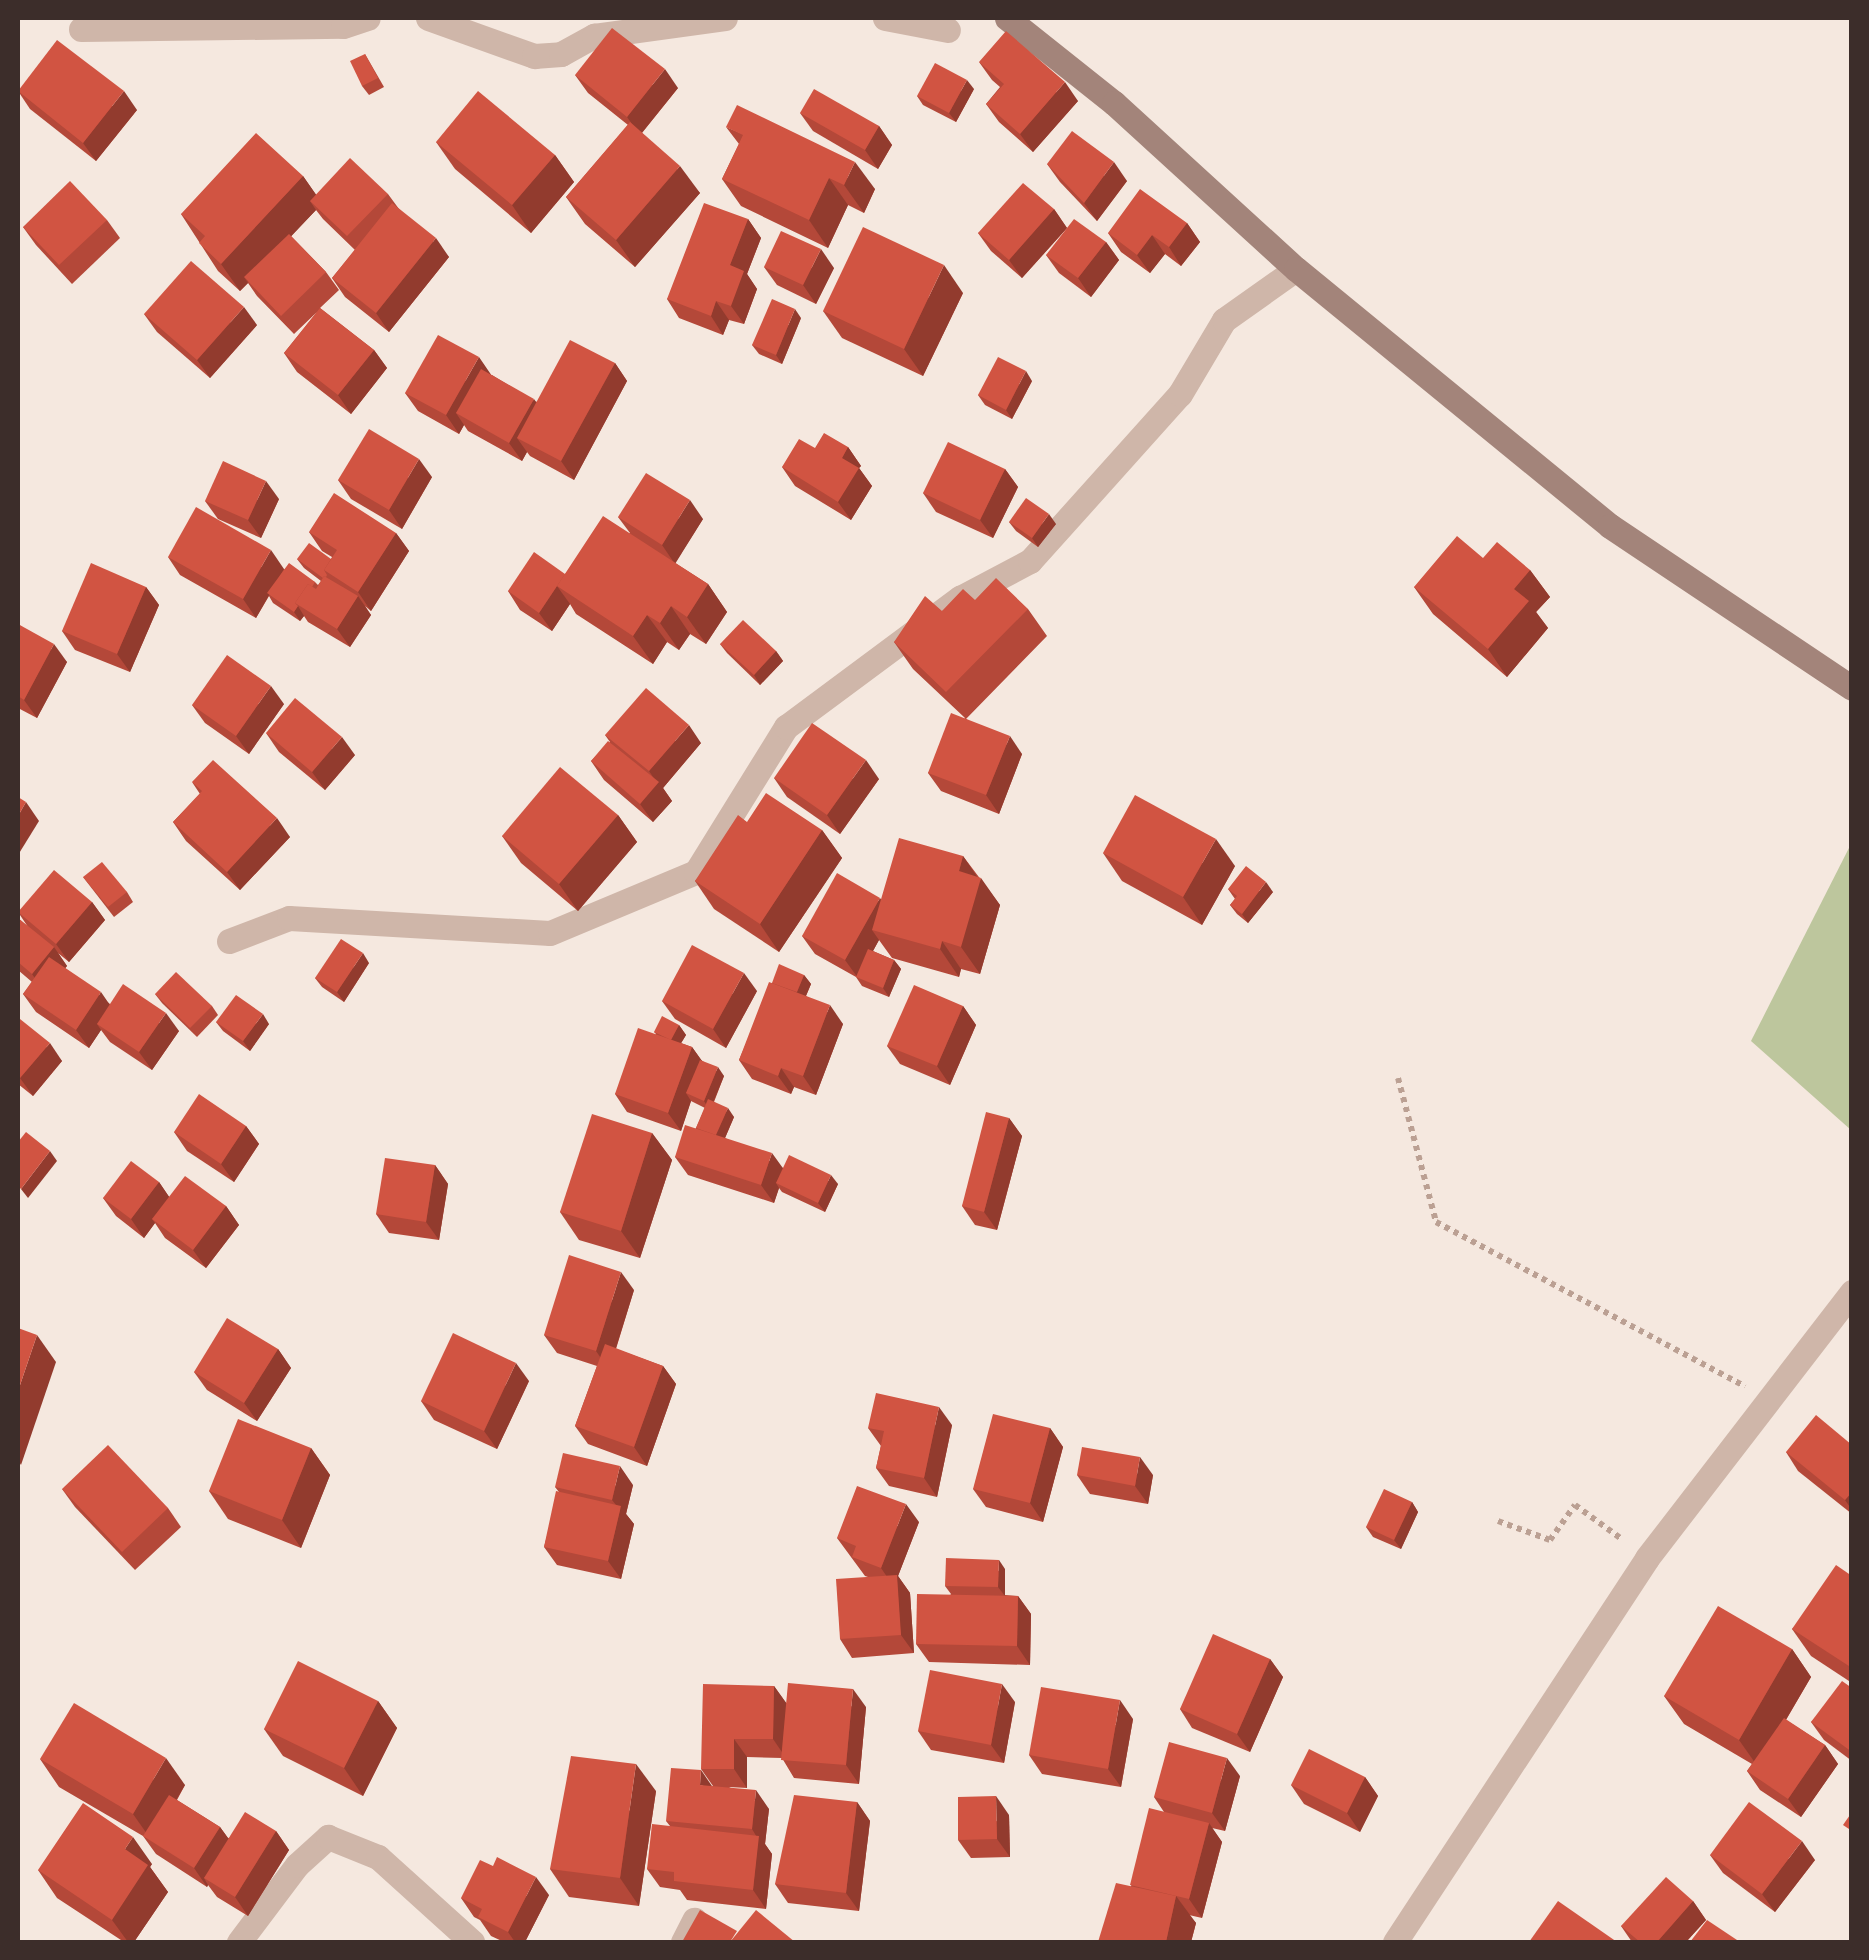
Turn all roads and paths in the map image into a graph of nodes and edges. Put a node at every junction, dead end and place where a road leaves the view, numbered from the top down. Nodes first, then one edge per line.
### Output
1 (368, 18) edge
2 (428, 18) edge
3 (725, 18) edge
4 (885, 18) edge
5 (1007, 18) edge
6 (85, 23) edge
7 (948, 30) dead end
8 (58, 56) edge
9 (1296, 270) junction
10 (1852, 688) edge
11 (229, 941) dead end
12 (1398, 1078) dead end
13 (1852, 1292) edge
14 (1770, 1399) junction
15 (1498, 1521) dead end
16 (1648, 1558) junction
17 (238, 1942) edge
18 (472, 1942) edge
19 (1394, 1942) edge

1 - 6 street
2 - 3 street
4 - 7 street
5 - 9 main road
6 - 8 street
9 - 10 main road
9 - 11 street
12 - 14 path
13 - 14 street
14 - 16 street
15 - 16 path
16 - 19 street
17 - 18 street

